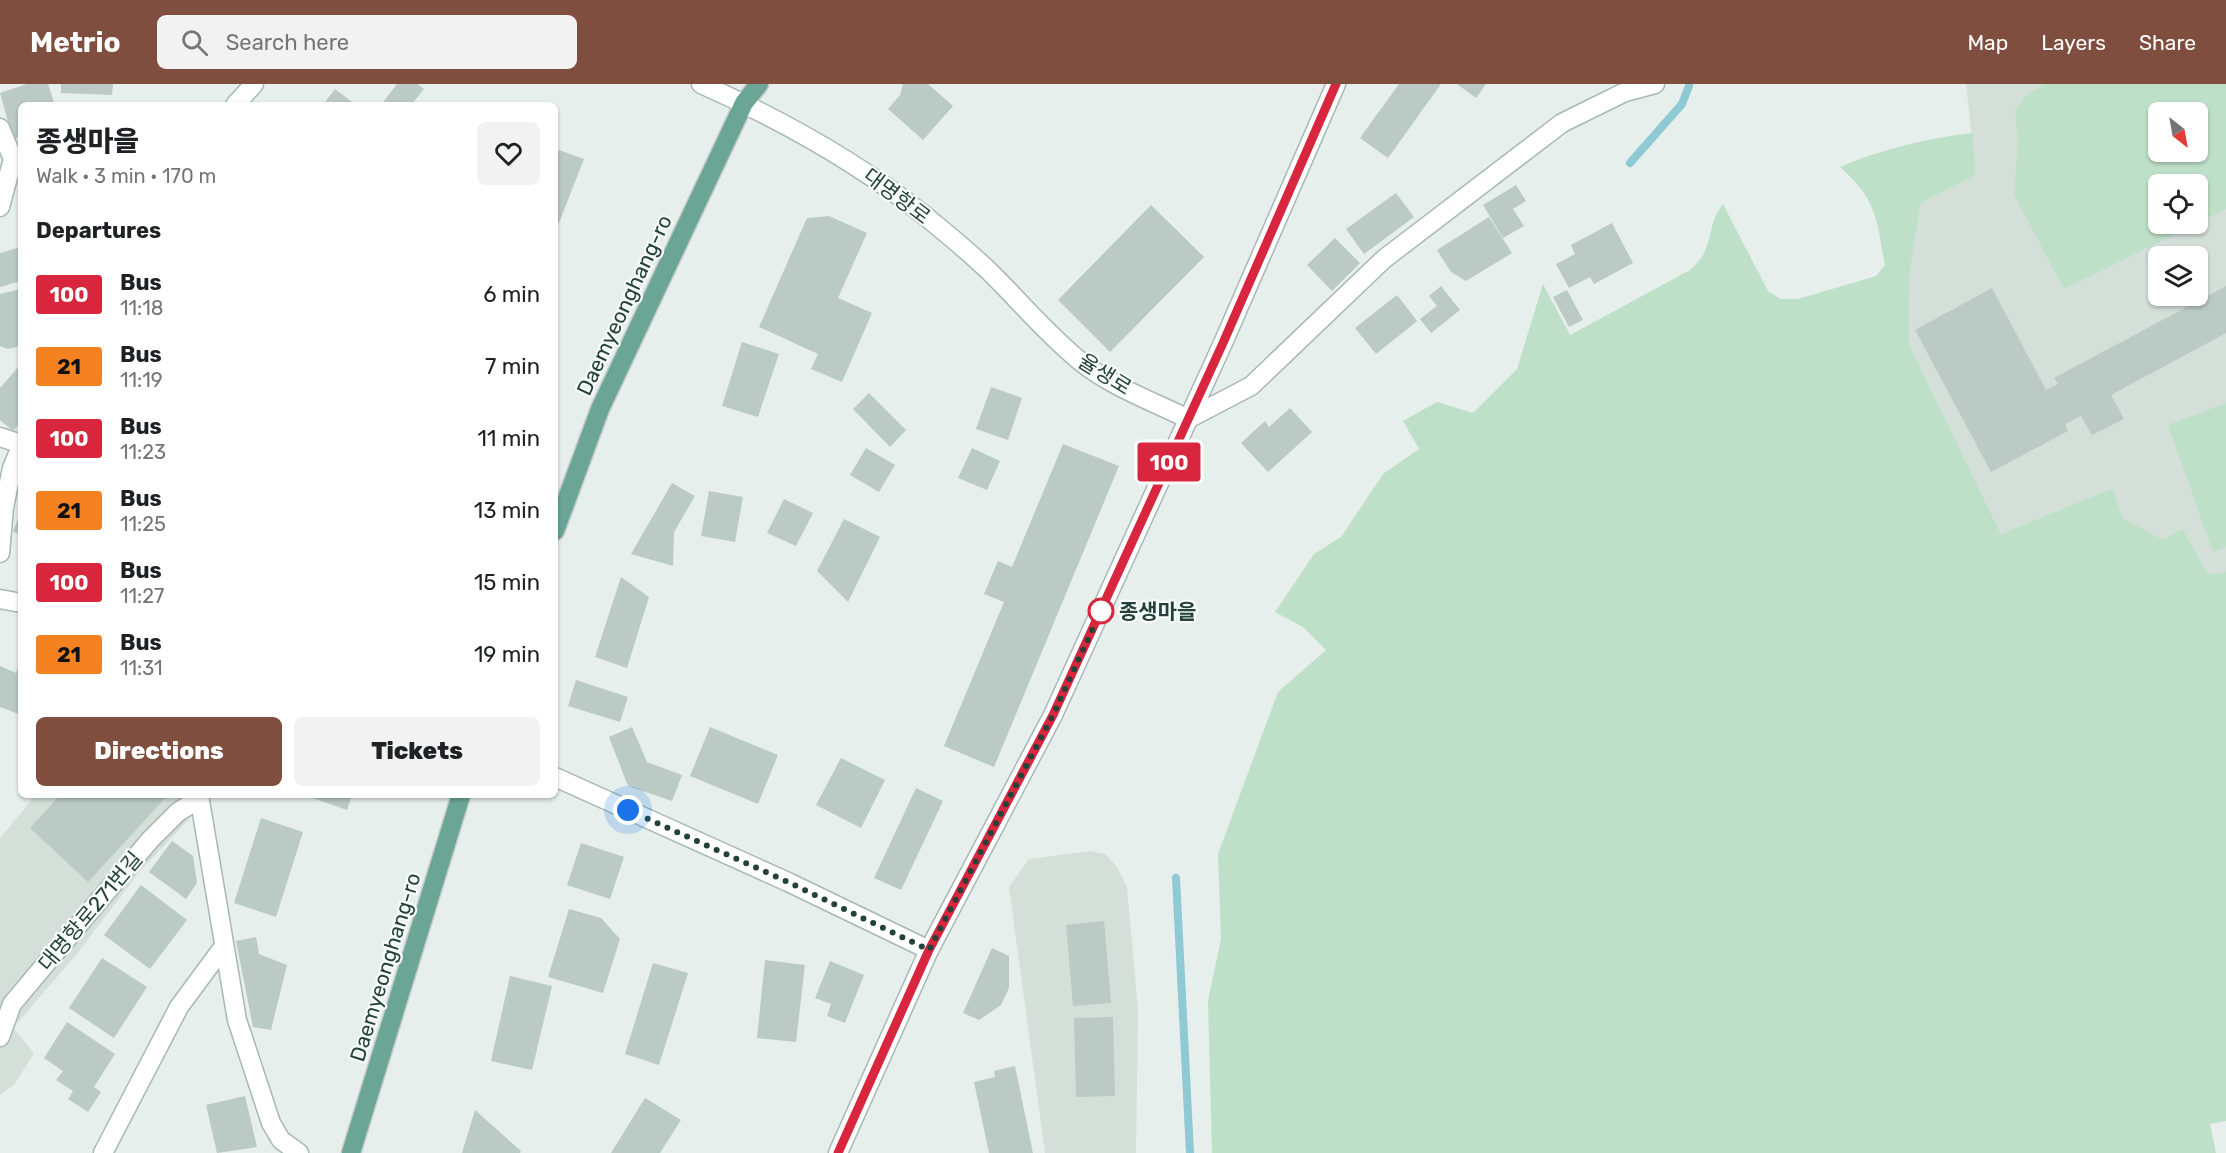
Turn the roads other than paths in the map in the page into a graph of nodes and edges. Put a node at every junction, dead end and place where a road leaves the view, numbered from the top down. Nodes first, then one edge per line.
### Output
1 (254, 84) edge
2 (701, 84) edge
3 (746, 84) edge
4 (759, 84) edge
5 (1336, 84) edge
6 (1654, 84) edge
7 (238, 102) edge
8 (744, 103) junction
9 (0, 128) edge
10 (11, 159) edge
11 (0, 207) edge
12 (1030, 316) joint
13 (1188, 419) junction
14 (0, 437) edge
15 (18, 444) edge
16 (18, 453) edge
17 (12, 468) junction
18 (0, 484) edge
19 (558, 523) edge
20 (0, 553) edge
21 (0, 599) edge
22 (18, 602) edge
23 (558, 778) edge
24 (198, 798) edge
25 (199, 798) edge
26 (460, 798) edge
27 (224, 946) junction
28 (929, 950) junction
29 (0, 1037) edge
30 (103, 1153) edge
31 (299, 1153) edge
32 (351, 1153) edge
33 (838, 1153) edge

1 - 7 street
2 - 8 street, 대명항로
3 - 8 main road, Daemyeonghang-ro
4 - 8 main road, Daemyeonghang-ro
5 - 13 street
6 - 13 street
8 - 12 street, 대명항로
8 - 19 main road, Daemyeonghang-ro
9 - 10 street
10 - 11 street
12 - 13 street, 율생로
13 - 28 street
14 - 15 street
16 - 17 street
17 - 18 street
17 - 20 street
21 - 22 street
23 - 28 street
24 - 29 street, 대명항로271번길
25 - 27 street
26 - 32 main road, Daemyeonghang-ro
27 - 30 street
27 - 31 street
28 - 33 street

